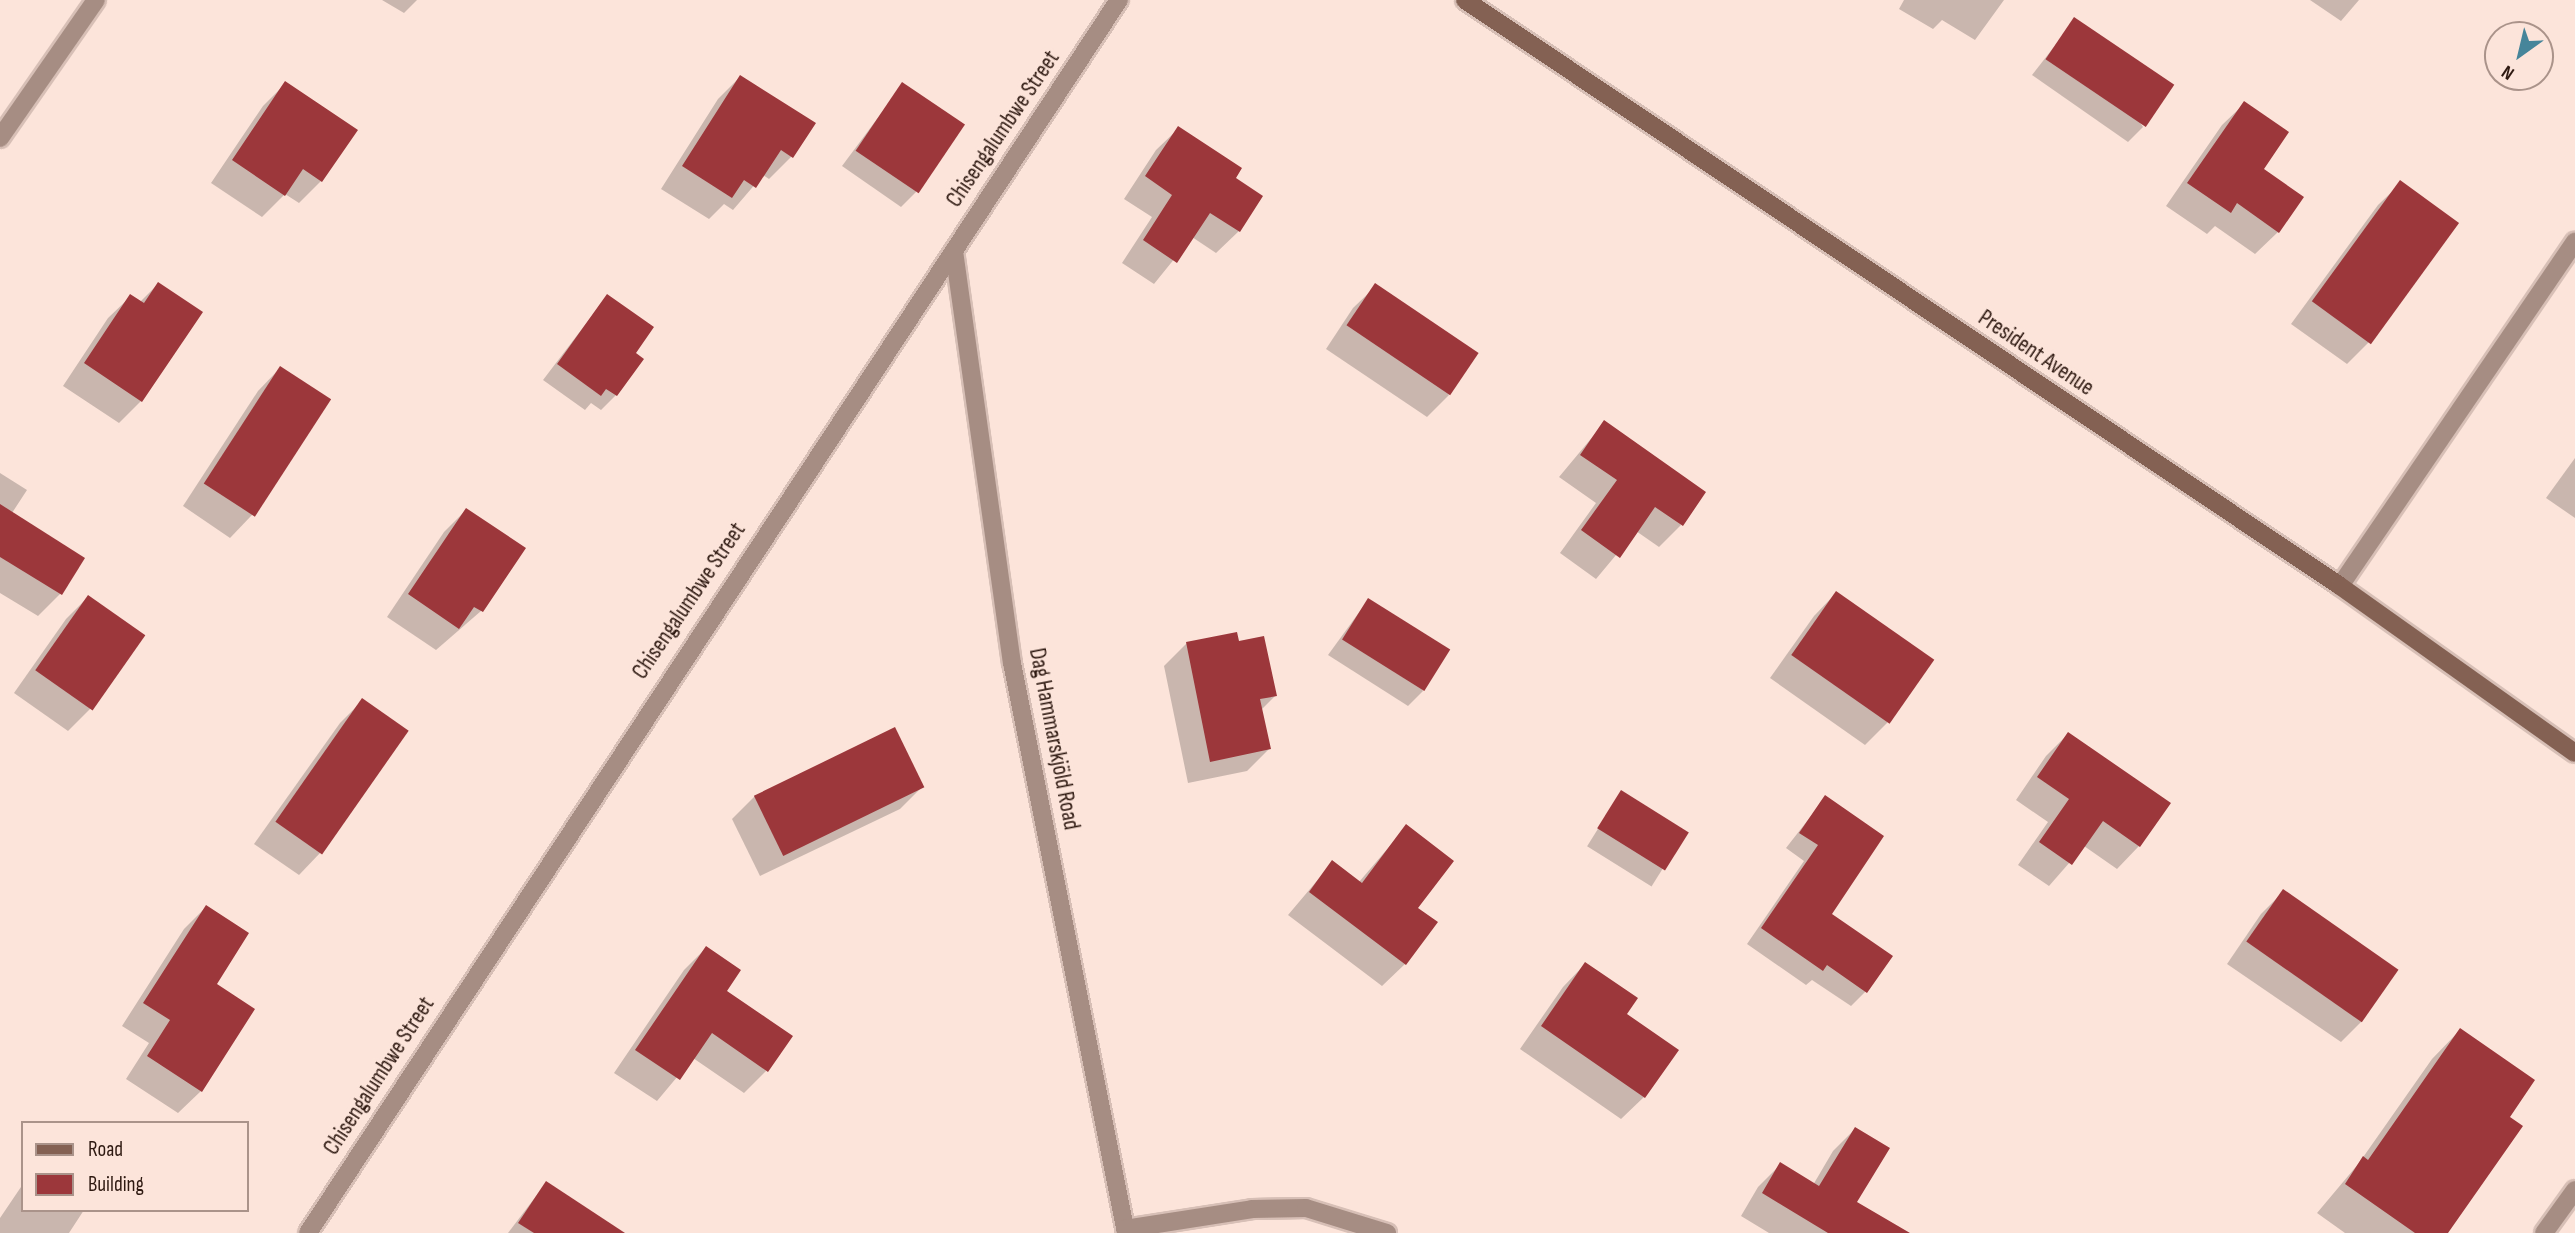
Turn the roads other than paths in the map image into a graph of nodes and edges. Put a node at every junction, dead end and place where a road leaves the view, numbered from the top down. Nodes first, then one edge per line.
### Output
1 (96, 0) edge
2 (1118, 0) edge
3 (1465, 0) edge
4 (0, 138) edge
5 (2575, 242) edge
6 (954, 251) junction
7 (2340, 586) junction
8 (2575, 753) edge
9 (2575, 1190) edge
10 (1126, 1231) edge
11 (308, 1233) edge
12 (1387, 1233) edge
13 (2544, 1233) edge

1 - 4 street
2 - 6 street
2 - 11 street, Chisengalumbwe Street
3 - 7 street, President Avenue
5 - 7 street
6 - 10 street, Dag Hammarskjöld Road
6 - 11 street
7 - 8 street, President Avenue
9 - 13 street
10 - 12 street

